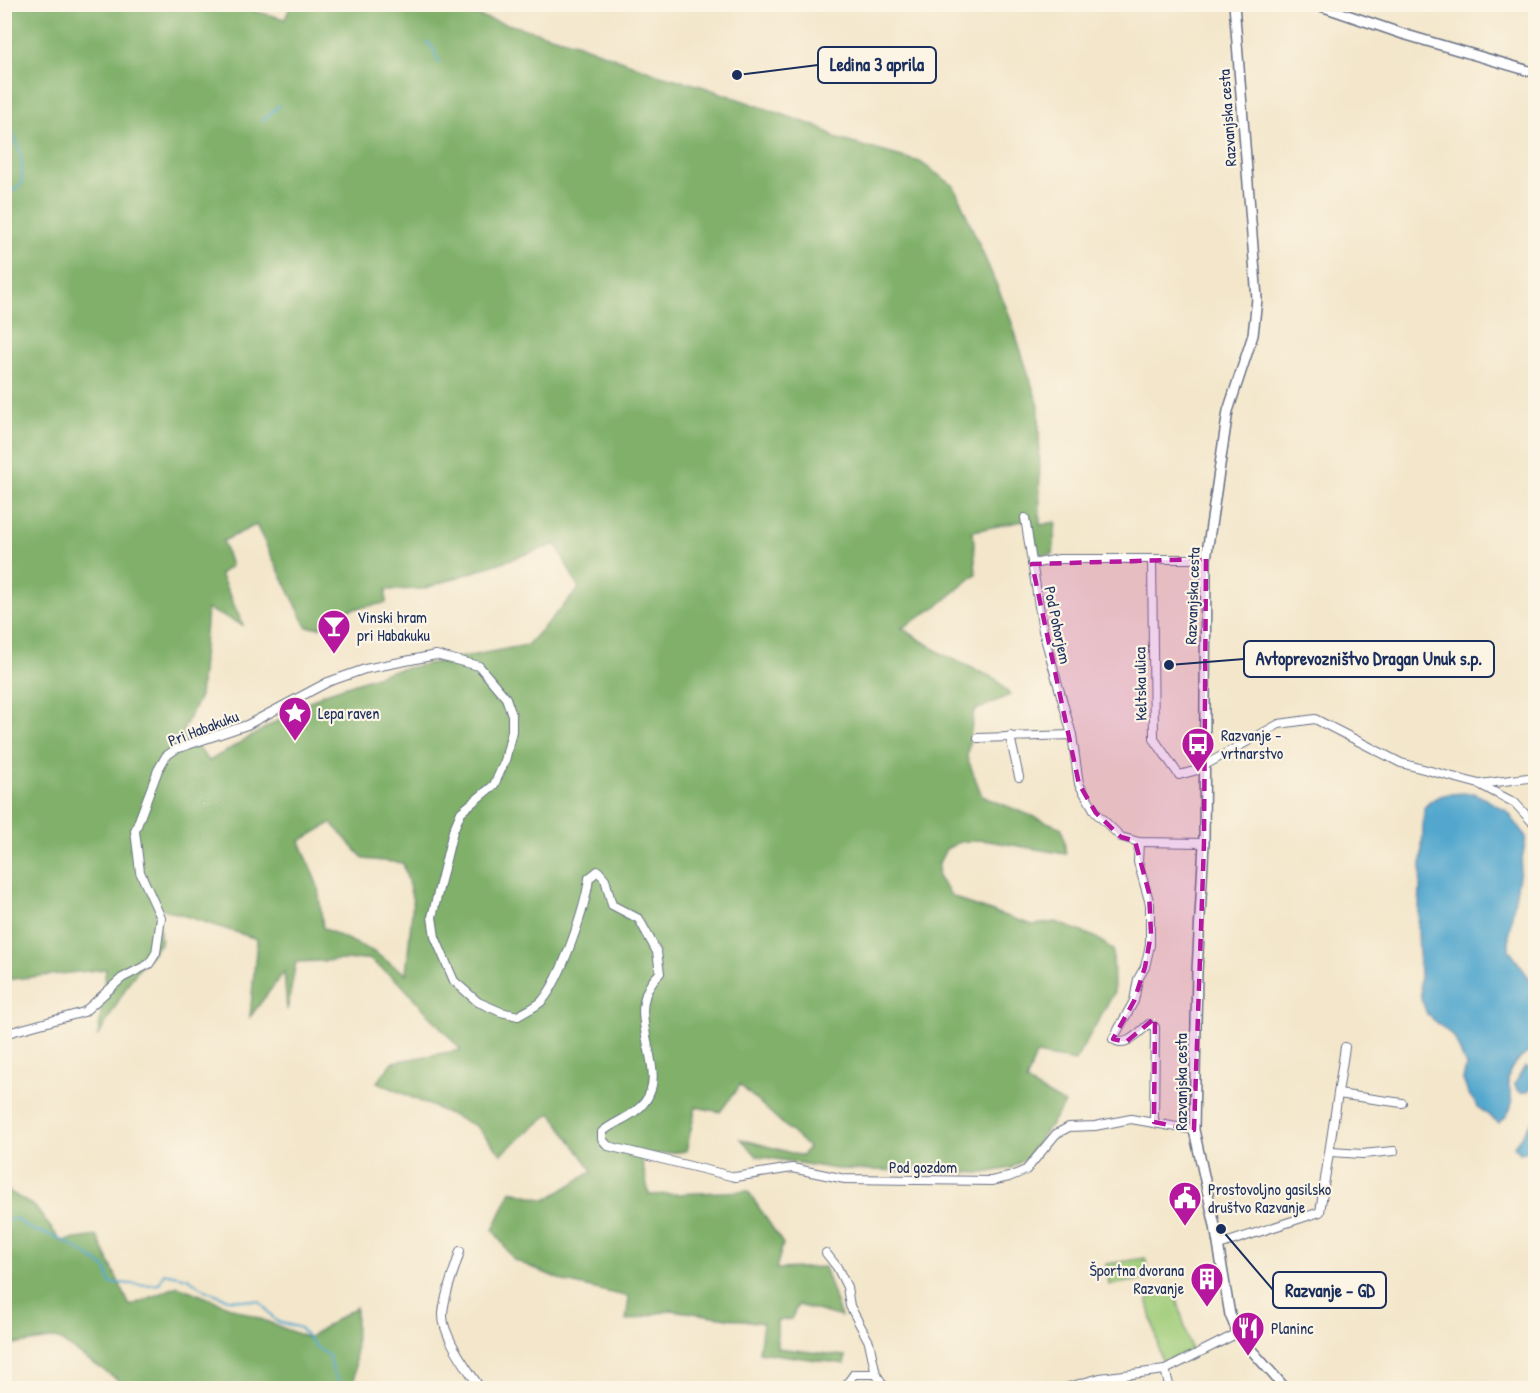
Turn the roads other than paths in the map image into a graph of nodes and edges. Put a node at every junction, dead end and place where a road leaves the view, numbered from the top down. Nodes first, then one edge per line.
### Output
1 (1234, 4) edge
2 (1315, 4) edge
3 (1536, 73) edge
4 (1025, 518) dead end
5 (1152, 559) junction
6 (1206, 559) junction
7 (1032, 564) junction
8 (1072, 735) junction
9 (1010, 736) junction
10 (978, 738) dead end
11 (1205, 767) junction
12 (1019, 777) dead end
13 (1536, 777) edge
14 (1479, 784) junction
15 (1536, 826) edge
16 (1138, 842) junction
17 (1204, 843) junction
18 (432, 917) joint
19 (4, 1034) edge
20 (1345, 1047) dead end
21 (1338, 1094) junction
22 (1402, 1103) dead end
23 (1154, 1122) junction
24 (1194, 1130) junction
25 (1394, 1151) dead end
26 (1331, 1152) junction
27 (1219, 1245) junction
28 (460, 1251) dead end
29 (826, 1253) dead end
30 (1237, 1335) junction
31 (1165, 1370) junction
32 (876, 1374) junction
33 (1168, 1387) edge
34 (480, 1389) edge
35 (844, 1389) edge
36 (885, 1389) edge
37 (1065, 1389) edge
38 (1285, 1389) edge

1 - 6 street, Razvanjska cesta
2 - 3 street
4 - 7 street, Pod Pohorjem
5 - 6 street
5 - 7 street
5 - 11 street, Keltska ulica
6 - 11 street, Razvanjska cesta
7 - 8 street, Pod Pohorjem
8 - 9 street
8 - 16 street, Pod Pohorjem
9 - 10 street
9 - 12 street
11 - 14 street
11 - 17 street, Razvanjska cesta
13 - 14 street
14 - 15 street
16 - 17 street, Pod Pohorjem
16 - 23 street
17 - 24 street, Razvanjska cesta
18 - 19 street, Pri Habakuku
18 - 23 street, Pod gozdom
20 - 21 street
21 - 22 street
21 - 26 street
23 - 24 street, Pod gozdom
24 - 27 street, Razvanjska cesta
25 - 26 street
26 - 27 street
27 - 30 street, Razvanjska cesta
28 - 34 street
29 - 32 street
30 - 31 street
30 - 38 street, Razvanjska cesta
31 - 33 street
31 - 37 street
32 - 35 street
32 - 36 street

